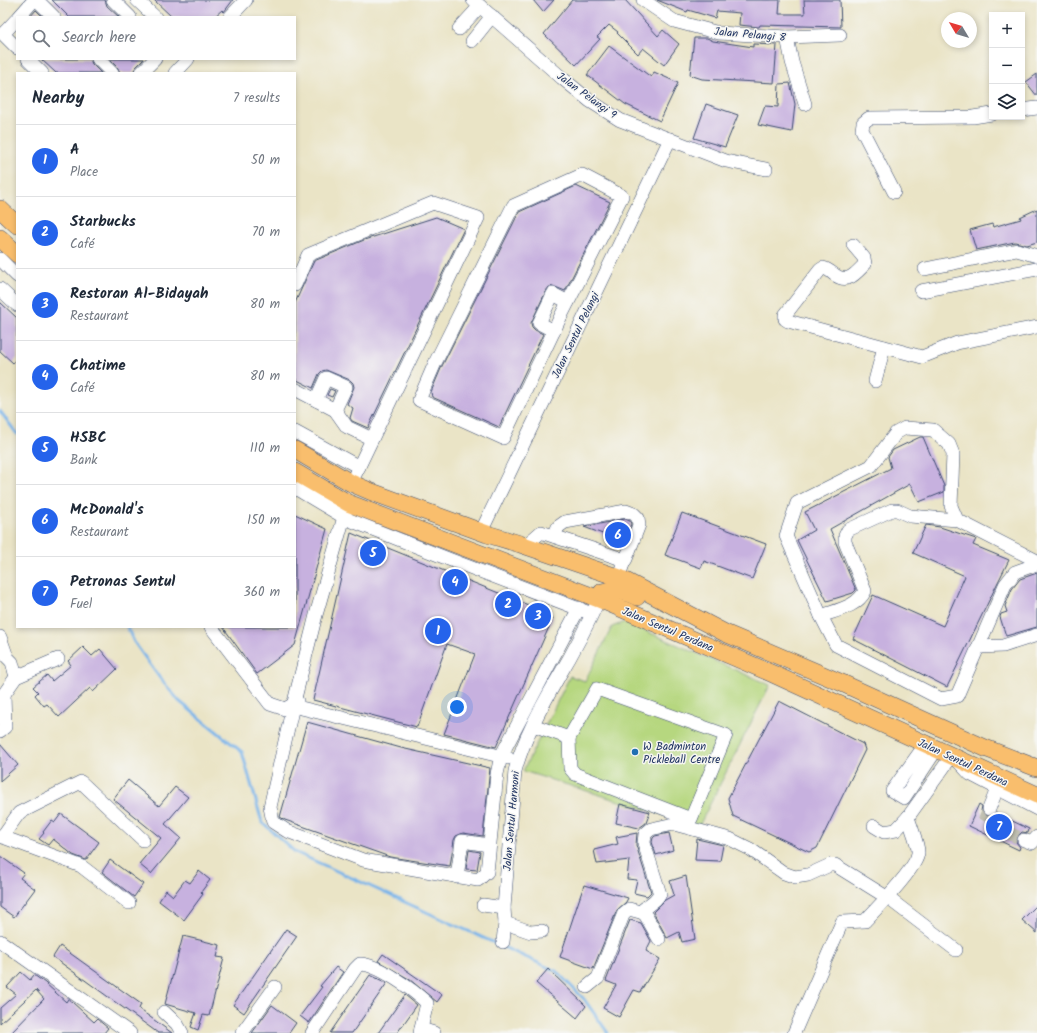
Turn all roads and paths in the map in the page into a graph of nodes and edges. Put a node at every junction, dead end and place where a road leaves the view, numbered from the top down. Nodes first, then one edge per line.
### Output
1 (35, 0) edge
2 (113, 0) edge
3 (137, 0) edge
4 (246, 0) edge
5 (643, 0) edge
6 (476, 3) edge
7 (20, 16) edge
8 (53, 16) edge
9 (129, 16) edge
10 (154, 16) edge
11 (231, 16) edge
12 (492, 16) junction
13 (16, 20) edge
14 (459, 29) dead end
15 (840, 35) dead end
16 (787, 38) junction
17 (472, 41) dead end
18 (16, 47) edge
19 (29, 60) edge
20 (99, 60) edge
21 (154, 60) edge
22 (41, 72) edge
23 (111, 72) edge
24 (142, 72) edge
25 (806, 104) dead end
26 (1037, 108) edge
27 (1025, 110) edge
28 (989, 114) edge
29 (670, 139) junction
30 (766, 169) dead end
31 (894, 192) dead end
32 (0, 209) edge
33 (16, 215) edge
34 (16, 224) edge
35 (2, 242) edge
36 (853, 245) dead end
37 (16, 253) edge
38 (1037, 256) edge
39 (0, 259) edge
40 (925, 269) dead end
41 (1037, 269) edge
42 (16, 275) edge
43 (296, 283) edge
44 (0, 289) edge
45 (921, 291) dead end
46 (568, 302) junction
47 (16, 304) edge
48 (560, 318) junction
49 (579, 327) junction
50 (1037, 327) edge
51 (554, 331) junction
52 (884, 346) junction
53 (875, 381) dead end
54 (296, 390) edge
55 (312, 398) junction
56 (296, 400) edge
57 (335, 410) junction
58 (296, 433) edge
59 (372, 440) junction
60 (296, 451) edge
61 (359, 467) junction
62 (296, 473) edge
63 (351, 483) junction
64 (296, 488) edge
65 (347, 511) junction
66 (956, 520) junction
67 (481, 532) junction
68 (554, 536) junction
69 (533, 548) junction
70 (1037, 561) edge
71 (1037, 564) edge
72 (621, 571) junction
73 (598, 602) junction
74 (579, 608) junction
75 (821, 616) junction
76 (212, 628) edge
77 (725, 633) junction
78 (1037, 635) edge
79 (0, 637) edge
80 (979, 648) junction
81 (58, 659) dead end
82 (4, 661) edge
83 (16, 677) junction
84 (2, 696) edge
85 (292, 706) junction
86 (533, 725) junction
87 (0, 731) edge
88 (569, 738) junction
89 (942, 753) junction
90 (501, 756) junction
91 (517, 762) junction
92 (1037, 768) edge
93 (997, 789) junction
94 (1037, 795) edge
95 (989, 809) tunnel mouth
96 (1037, 809) edge
97 (908, 817) junction
98 (874, 826) dead end
99 (1, 837) edge
100 (143, 840) dead end
101 (489, 845) junction
102 (457, 877) junction
103 (888, 898) junction
104 (129, 903) dead end
105 (483, 905) dead end
106 (504, 908) junction
107 (641, 911) junction
108 (505, 924) junction
109 (542, 931) dead end
110 (659, 939) dead end
111 (503, 942) dead end
112 (2, 945) edge
113 (956, 950) dead end
114 (275, 987) dead end
115 (587, 987) dead end
116 (164, 1012) dead end
117 (420, 1031) edge
118 (130, 1033) edge
119 (182, 1033) edge
120 (242, 1033) edge
121 (312, 1033) edge
122 (434, 1033) edge
123 (794, 1033) edge

1 - 7 street
1 - 8 street
2 - 9 street
3 - 10 street
4 - 11 street
5 - 16 street, Jalan Pelangi 8
6 - 12 street, Jalan Pelangi 9
6 - 14 street
12 - 17 street
12 - 29 street, Jalan Pelangi 9
13 - 18 street
15 - 16 street, Jalan Pelangi 8
16 - 25 street
19 - 22 street
20 - 23 street
21 - 24 street
26 - 27 street
28 - 31 street
29 - 30 street, Jalan Pelangi 9
29 - 49 street, Jalan Sentul Pelangi
32 - 33 street
32 - 34 main road
35 - 37 main road
36 - 52 street
38 - 40 street
39 - 42 street
41 - 45 street
43 - 59 street
44 - 47 street
46 - 48 street
46 - 51 street
46 - 51 street
48 - 49 street
48 - 51 street
49 - 67 street, Jalan Sentul Pelangi
50 - 52 street
52 - 53 street
54 - 55 street
55 - 56 street
55 - 57 street
55 - 57 street
57 - 59 street
58 - 61 street
59 - 61 street
60 - 63 main road, Jalan Sentul Perdana
61 - 63 street
62 - 65 main road, Jalan Sentul Perdana
63 - 67 main road, Jalan Sentul Perdana
64 - 65 street
65 - 73 main road, Jalan Sentul Perdana
65 - 74 street
65 - 85 street
66 - 70 street
66 - 75 street
66 - 75 street
67 - 69 main road, Jalan Sentul Perdana
68 - 69 street
68 - 72 street
68 - 72 street
69 - 72 main road, Jalan Sentul Perdana
69 - 73 main road
71 - 80 street
72 - 77 main road, Jalan Sentul Perdana
73 - 74 street
73 - 77 main road
73 - 86 street, Jalan Sentul Harmoni
73 - 89 main road, Jalan Sentul Perdana
74 - 90 street
75 - 80 street
76 - 85 street
77 - 92 main road, Jalan Sentul Perdana
78 - 80 street
79 - 82 street
81 - 83 street
82 - 83 street
83 - 84 street
84 - 87 street
85 - 90 street
85 - 102 street
86 - 88 street
86 - 91 street, Jalan Sentul Harmoni
88 - 88 street
89 - 93 street
89 - 94 main road, Jalan Sentul Perdana
89 - 97 street
90 - 91 street
90 - 101 street
91 - 106 street, Jalan Sentul Harmoni
93 - 95 street
93 - 96 street
97 - 98 street
97 - 103 street
99 - 100 street
99 - 104 street
101 - 102 street
101 - 102 street
103 - 107 street
103 - 113 street
103 - 123 street
105 - 106 street
106 - 108 street, Jalan Sentul Harmoni
107 - 110 street
107 - 115 street
108 - 109 street
108 - 111 street, Jalan Sentul Harmoni
112 - 118 street
114 - 120 street
116 - 119 street
117 - 121 street
117 - 122 street

